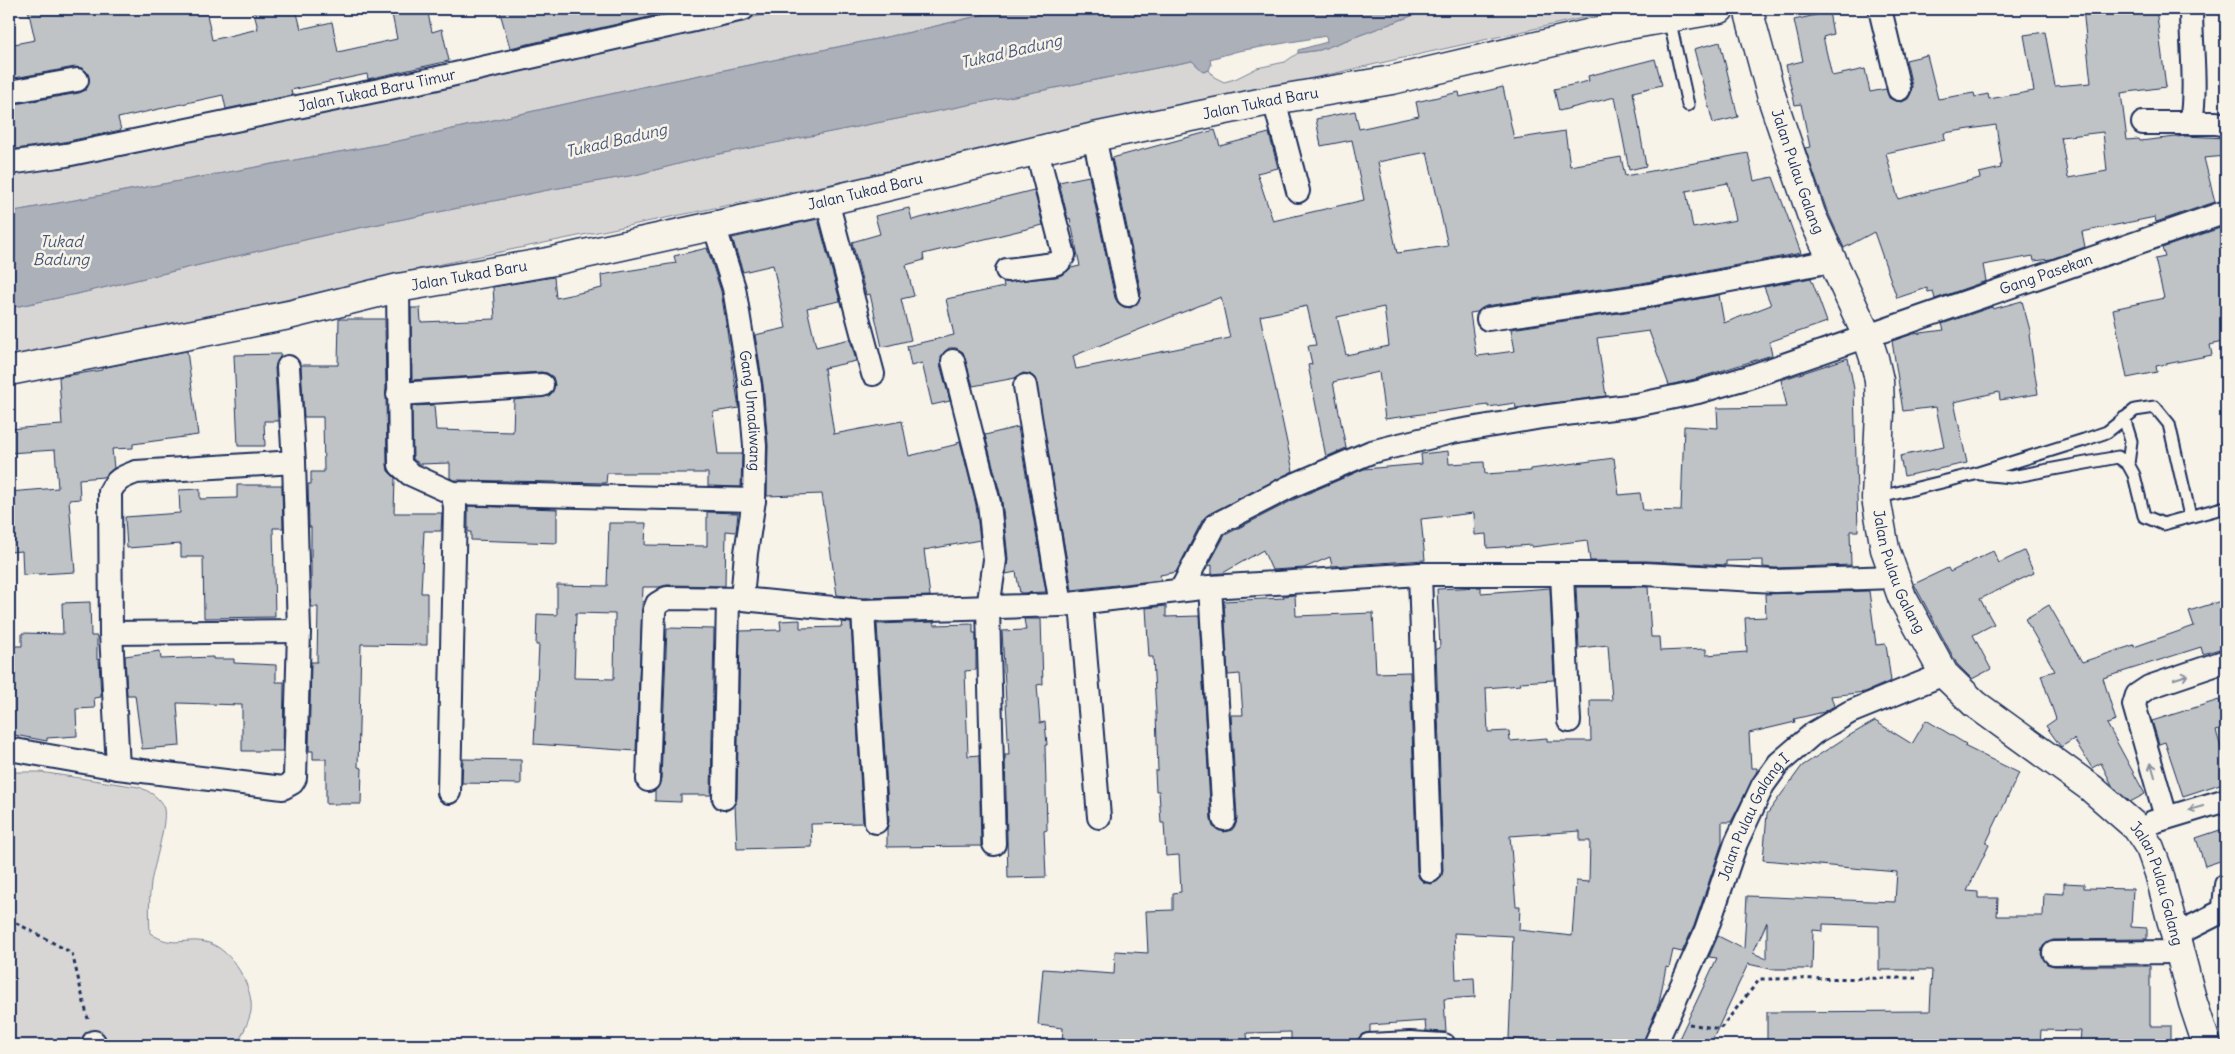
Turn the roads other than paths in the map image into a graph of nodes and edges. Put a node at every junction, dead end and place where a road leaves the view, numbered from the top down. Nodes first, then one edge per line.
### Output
1 (743, 9) edge
2 (1720, 9) edge
3 (1748, 9) edge
4 (1880, 9) edge
5 (2191, 9) edge
6 (678, 15) edge
7 (1669, 18) junction
8 (77, 80) dead end
9 (1899, 89) dead end
10 (9, 92) edge
11 (1274, 100) junction
12 (1688, 105) dead end
13 (2142, 123) dead end
14 (2192, 123) junction
15 (2226, 125) edge
16 (1094, 137) junction
17 (1037, 151) junction
18 (9, 164) edge
19 (1298, 191) dead end
20 (827, 201) junction
21 (2226, 212) edge
22 (714, 225) junction
23 (1832, 260) junction
24 (1007, 270) dead end
25 (398, 288) junction
26 (1128, 295) dead end
27 (1488, 319) dead end
28 (1867, 336) junction
29 (953, 361) dead end
30 (288, 367) dead end
31 (9, 371) edge
32 (873, 374) dead end
33 (542, 386) dead end
34 (1025, 386) dead end
35 (398, 394) junction
36 (2124, 418) junction
37 (294, 462) junction
38 (2128, 464) junction
39 (1975, 474) junction
40 (452, 493) junction
41 (1876, 498) junction
42 (754, 500) junction
43 (2226, 507) edge
44 (2190, 516) junction
45 (1420, 574) junction
46 (1562, 574) junction
47 (1894, 577) junction
48 (1210, 587) junction
49 (1182, 590) junction
50 (735, 599) junction
51 (1071, 604) junction
52 (988, 608) junction
53 (863, 611) junction
54 (299, 631) junction
55 (111, 633) junction
56 (2226, 661) edge
57 (1944, 674) junction
58 (1569, 721) dead end
59 (9, 749) edge
60 (118, 768) junction
61 (648, 780) dead end
62 (449, 792) dead end
63 (724, 798) dead end
64 (2226, 800) edge
65 (1099, 816) dead end
66 (2166, 817) junction
67 (1224, 819) dead end
68 (876, 822) dead end
69 (2137, 828) junction
70 (994, 844) dead end
71 (1430, 871) dead end
72 (2226, 885) edge
73 (2179, 943) junction
74 (2054, 953) dead end
75 (1369, 1045) edge
76 (1444, 1045) edge
77 (1655, 1045) edge
78 (2207, 1045) edge

1 - 6 street, Jalan Tukad Baru Timur
2 - 7 street, Jalan Tukad Baru
3 - 23 street, Jalan Pulau Galang
4 - 9 street
5 - 14 street
6 - 18 street, Jalan Tukad Baru Timur
7 - 11 street, Jalan Tukad Baru
7 - 12 lane
8 - 10 street
11 - 16 street, Jalan Tukad Baru
11 - 19 street
13 - 14 street
14 - 15 street
16 - 17 street, Jalan Tukad Baru
16 - 26 street
17 - 20 street, Jalan Tukad Baru
17 - 24 street
20 - 22 street, Jalan Tukad Baru
20 - 32 street
21 - 28 street, Gang Pasekan
22 - 25 street, Jalan Tukad Baru
22 - 42 street, Gang Umadiwang
23 - 27 street
23 - 28 street, Jalan Pulau Galang
25 - 31 street, Jalan Tukad Baru
25 - 35 street
28 - 41 street, Jalan Pulau Galang
28 - 49 street, Gang Pasekan
29 - 52 street
30 - 37 street
33 - 35 street
34 - 51 street
35 - 40 street
36 - 38 lane
36 - 39 lane
36 - 44 lane
37 - 54 street
37 - 55 street
38 - 39 lane
38 - 44 lane
39 - 41 lane
40 - 42 street
40 - 62 street
41 - 47 street, Jalan Pulau Galang
42 - 50 street, Gang Umadiwang
43 - 44 lane
45 - 46 street
45 - 48 street
45 - 71 street
46 - 47 street
46 - 58 street
47 - 57 street, Jalan Pulau Galang
48 - 49 street
48 - 67 street
49 - 51 street
50 - 53 street
50 - 61 street
50 - 63 street, Gang Umadiwang
51 - 52 street
51 - 65 street
52 - 53 street
52 - 70 street
53 - 68 street
54 - 55 street
54 - 60 street
55 - 60 street
66 -> 56 street
57 - 69 street, Jalan Pulau Galang
57 - 77 street, Jalan Pulau Galang I
59 - 60 street
64 -> 66 street
66 - 69 street
69 - 73 street, Jalan Pulau Galang
72 - 73 street
73 - 74 street
73 - 78 street, Jalan Pulau Galang
75 - 76 street

